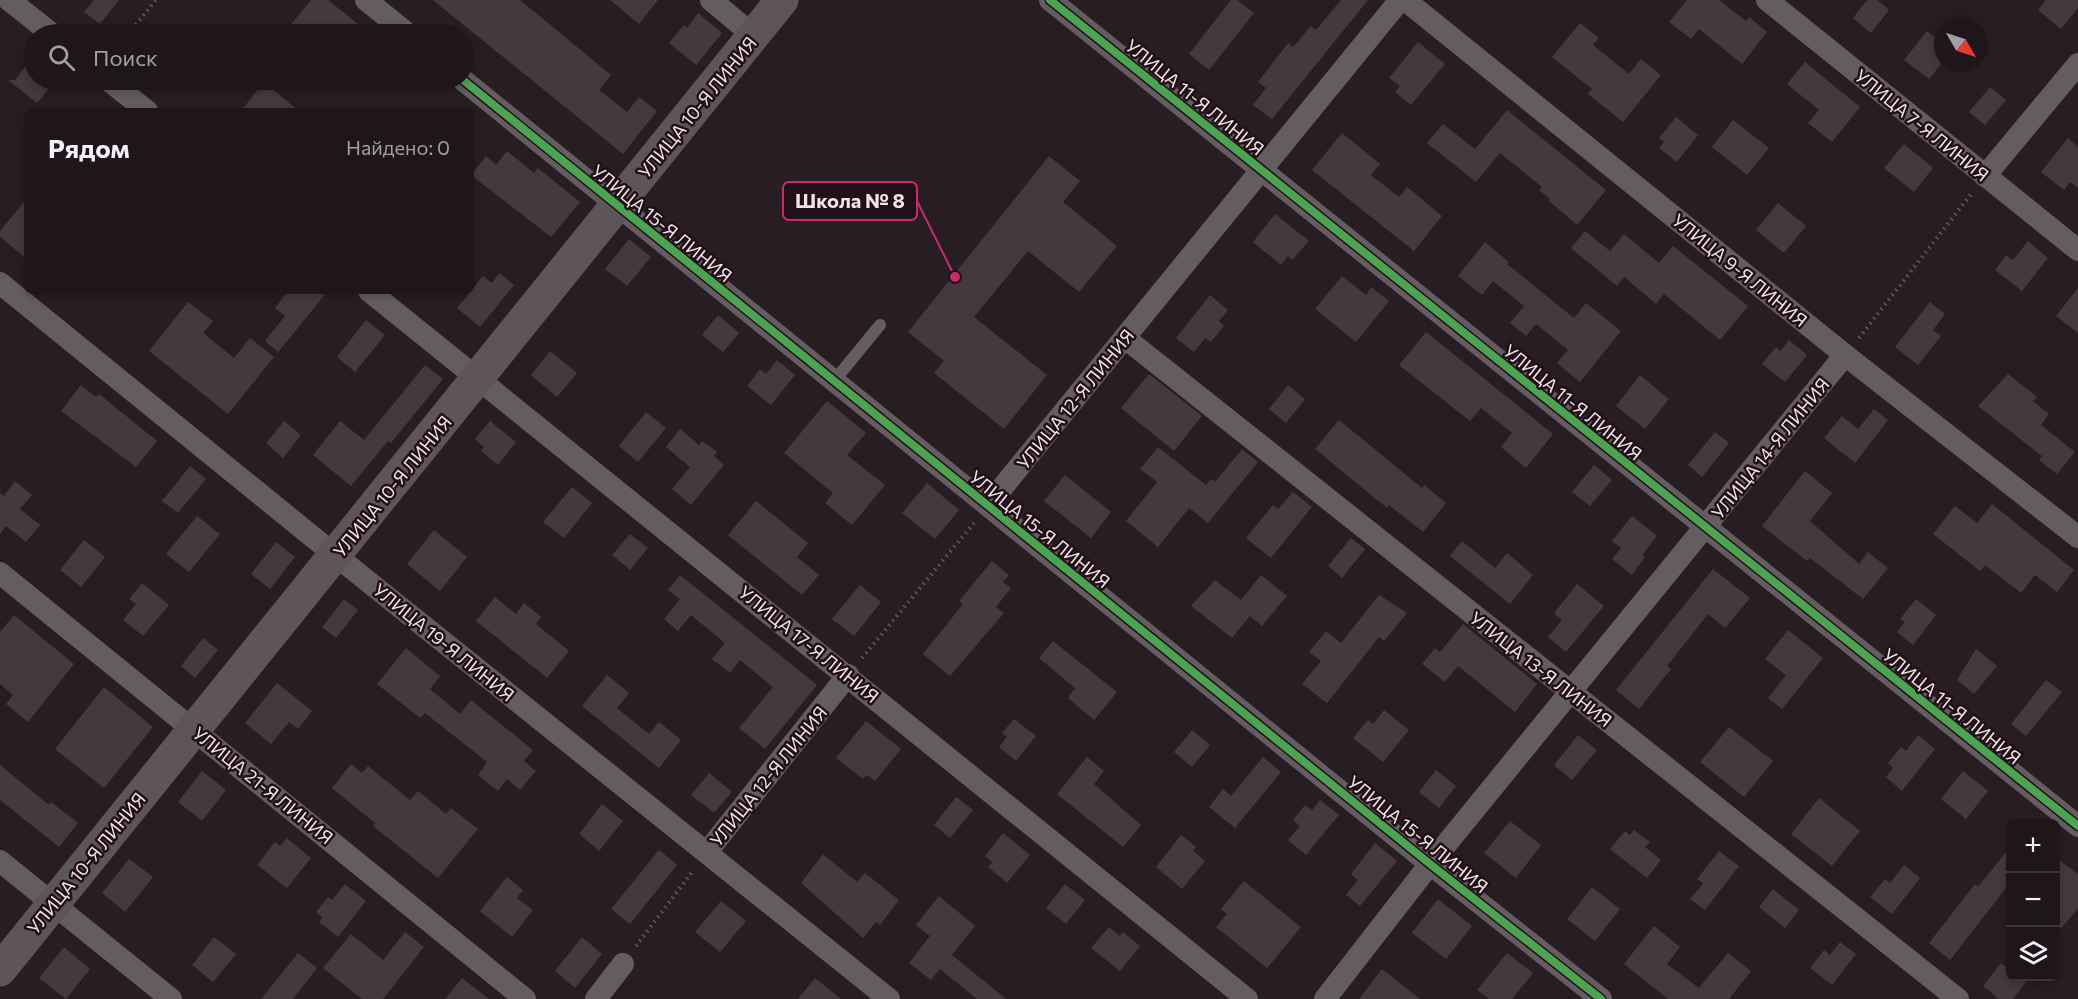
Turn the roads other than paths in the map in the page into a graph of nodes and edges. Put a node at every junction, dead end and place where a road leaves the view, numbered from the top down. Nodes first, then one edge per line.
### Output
1 (9, 0) edge
2 (366, 0) edge
3 (711, 0) edge
4 (782, 0) edge
5 (1050, 0) edge
6 (1400, 0) edge
7 (1405, 0) edge
8 (1767, 0) edge
9 (39, 24) edge
10 (396, 24) edge
11 (754, 36) junction
12 (2078, 64) edge
13 (474, 89) edge
14 (121, 90) edge
15 (143, 108) edge
16 (1263, 171) junction
17 (1985, 176) junction
18 (617, 207) junction
19 (2078, 250) edge
20 (0, 282) edge
21 (373, 294) edge
22 (880, 325) dead end
23 (1125, 338) junction
24 (1845, 355) junction
25 (478, 379) junction
26 (834, 381) junction
27 (988, 506) junction
28 (1704, 528) junction
29 (2078, 537) edge
30 (335, 555) junction
31 (0, 573) edge
32 (848, 675) junction
33 (1571, 692) junction
34 (194, 728) junction
35 (2078, 826) edge
36 (707, 852) junction
37 (0, 861) edge
38 (1430, 864) junction
39 (53, 904) junction
40 (623, 964) road end
41 (0, 970) edge
42 (171, 999) edge
43 (525, 999) edge
44 (596, 999) edge
45 (889, 999) edge
46 (1247, 999) edge
47 (1325, 999) edge
48 (1601, 999) edge
49 (1958, 999) edge

1 - 9 street
2 - 10 street
3 - 11 street
4 - 11 street, УЛИЦА 10-Я ЛИНИЯ
5 - 16 street, УЛИЦА 11-Я ЛИНИЯ
6 - 16 street, УЛИЦА 12-Я ЛИНИЯ
7 - 24 street, УЛИЦА 9-Я ЛИНИЯ
8 - 17 street, УЛИЦА 7-Я ЛИНИЯ
11 - 18 street, УЛИЦА 10-Я ЛИНИЯ
12 - 17 street
13 - 18 street, УЛИЦА 15-Я ЛИНИЯ
14 - 15 street
16 - 23 street, УЛИЦА 12-Я ЛИНИЯ
16 - 28 street, УЛИЦА 11-Я ЛИНИЯ
17 - 19 street, УЛИЦА 7-Я ЛИНИЯ
18 - 25 street, УЛИЦА 10-Я ЛИНИЯ
18 - 26 street, УЛИЦА 15-Я ЛИНИЯ
20 - 30 street, УЛИЦА 19-Я ЛИНИЯ
21 - 25 street, УЛИЦА 17-Я ЛИНИЯ
22 - 26 lane
23 - 27 street, УЛИЦА 12-Я ЛИНИЯ
23 - 33 street, УЛИЦА 13-Я ЛИНИЯ
24 - 28 street, УЛИЦА 14-Я ЛИНИЯ
24 - 29 street, УЛИЦА 9-Я ЛИНИЯ
25 - 30 street, УЛИЦА 10-Я ЛИНИЯ
25 - 32 street, УЛИЦА 17-Я ЛИНИЯ
26 - 27 street, УЛИЦА 15-Я ЛИНИЯ
27 - 38 street, УЛИЦА 15-Я ЛИНИЯ
28 - 33 street, УЛИЦА 14-Я ЛИНИЯ
28 - 35 street, УЛИЦА 11-Я ЛИНИЯ
30 - 34 street, УЛИЦА 10-Я ЛИНИЯ
30 - 36 street, УЛИЦА 19-Я ЛИНИЯ
31 - 34 street, УЛИЦА 21-Я ЛИНИЯ
32 - 36 street, УЛИЦА 12-Я ЛИНИЯ
32 - 46 street, УЛИЦА 17-Я ЛИНИЯ
33 - 38 street, УЛИЦА 14-Я ЛИНИЯ
33 - 49 street, УЛИЦА 13-Я ЛИНИЯ
34 - 39 street, УЛИЦА 10-Я ЛИНИЯ
34 - 43 street, УЛИЦА 21-Я ЛИНИЯ
36 - 45 street, УЛИЦА 19-Я ЛИНИЯ
37 - 39 street
38 - 47 street, УЛИЦА 14-Я ЛИНИЯ
38 - 48 street, УЛИЦА 15-Я ЛИНИЯ
39 - 41 street, УЛИЦА 10-Я ЛИНИЯ
39 - 42 street
40 - 44 street

